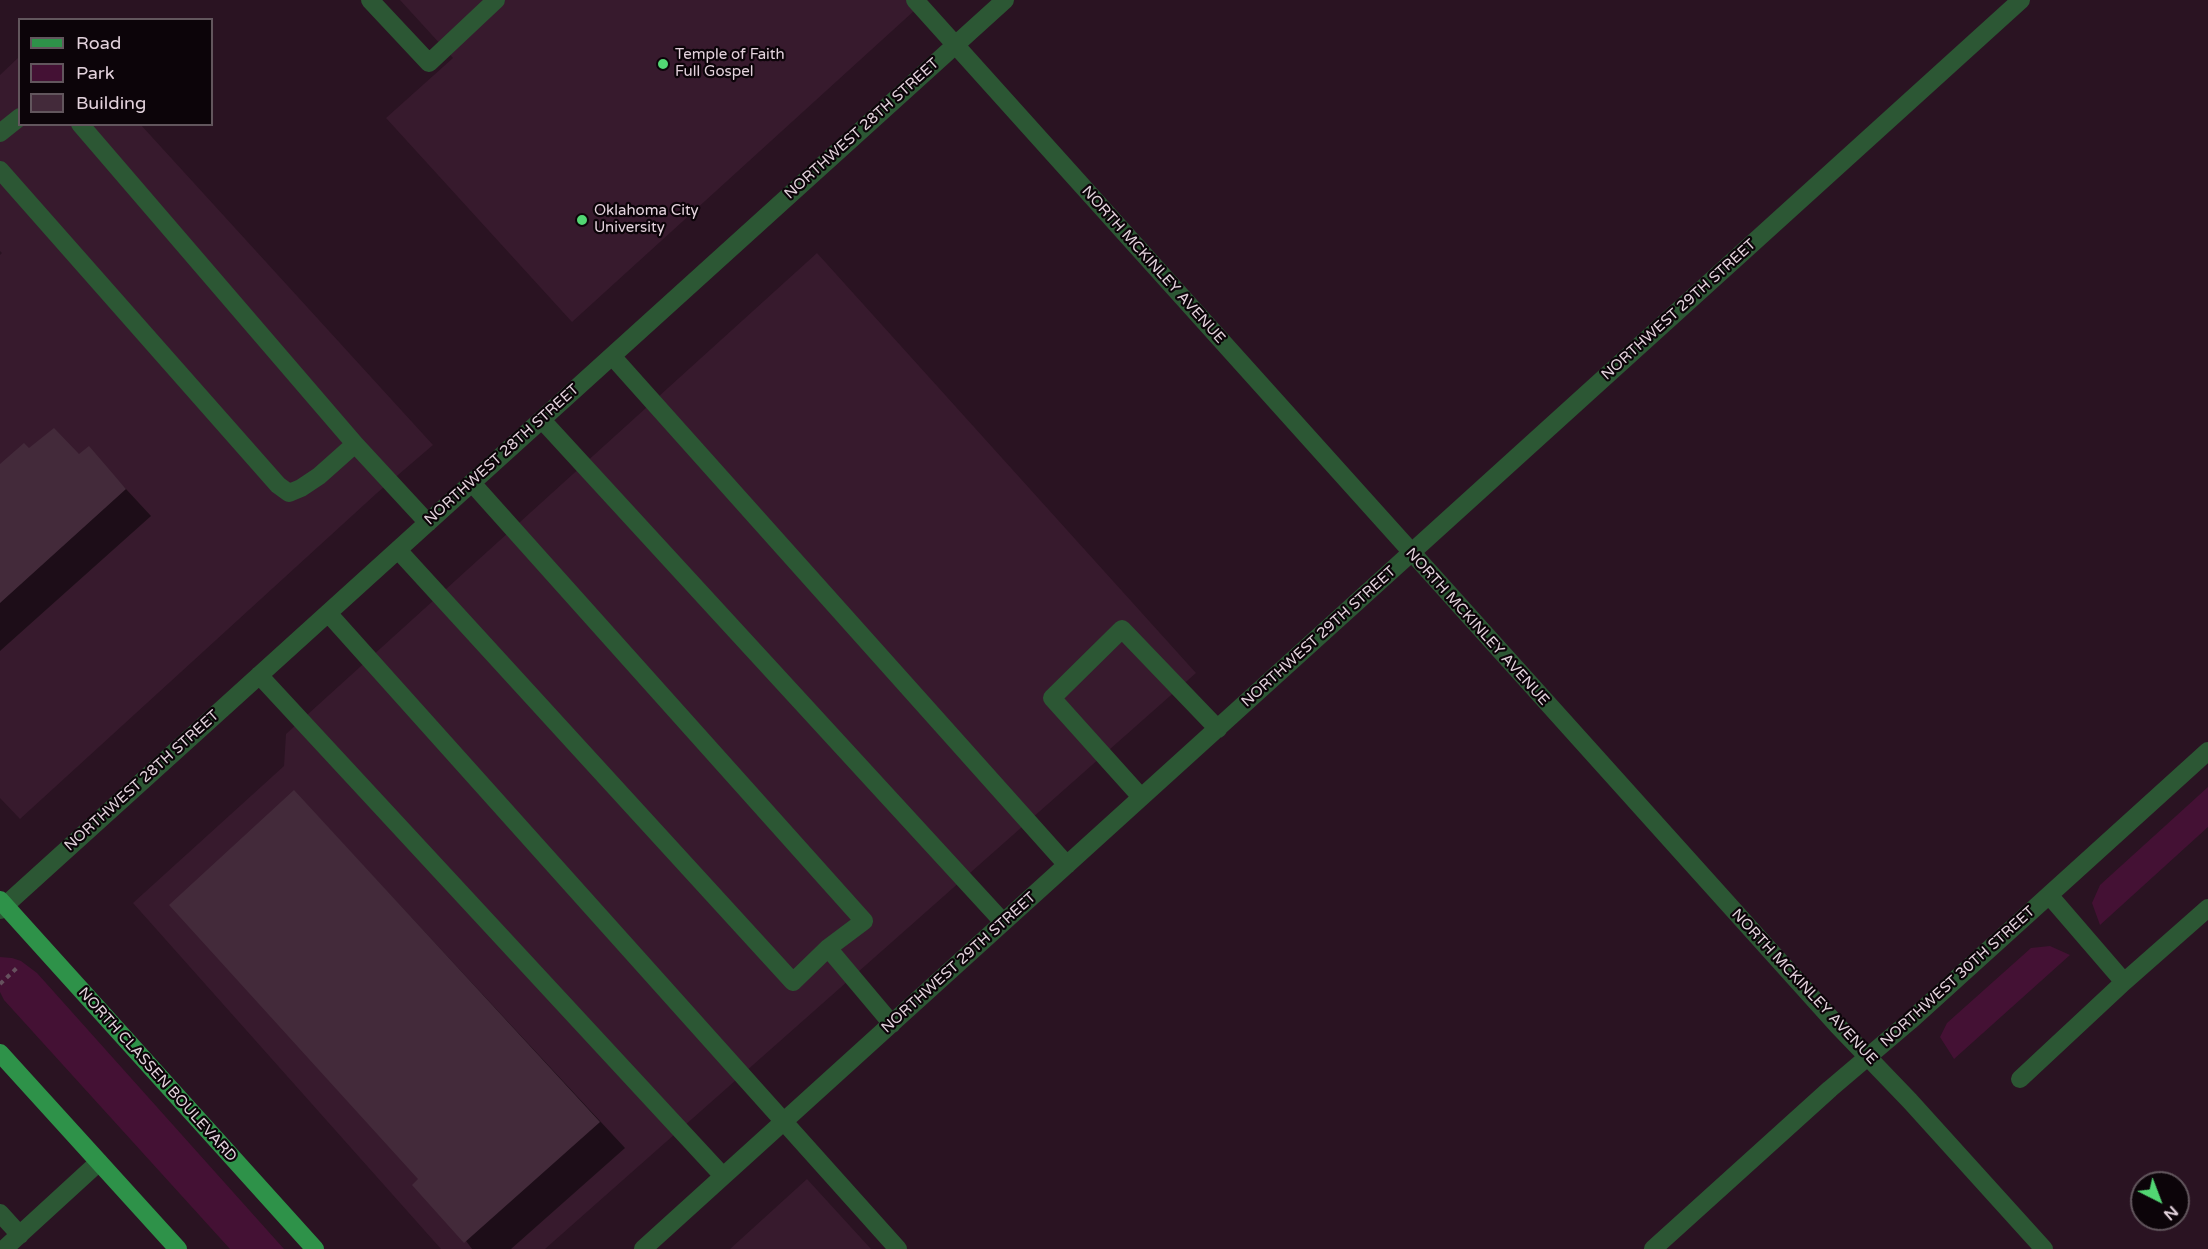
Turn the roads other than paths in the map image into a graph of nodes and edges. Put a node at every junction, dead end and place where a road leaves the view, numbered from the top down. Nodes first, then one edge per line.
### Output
1 (370, 0) edge
2 (496, 0) edge
3 (915, 0) edge
4 (1005, 0) edge
5 (2021, 0) edge
6 (955, 45) junction
7 (18, 119) edge
8 (82, 126) edge
9 (0, 133) edge
10 (0, 170) edge
11 (612, 356) junction
12 (542, 420) junction
13 (355, 444) junction
14 (472, 483) junction
15 (428, 523) junction
16 (398, 550) junction
17 (1411, 553) junction
18 (328, 614) junction
19 (259, 675) junction
20 (1218, 729) junction
21 (2208, 752) edge
22 (1141, 797) junction
23 (1067, 865) junction
24 (2049, 895) junction
25 (2, 906) edge
26 (2208, 908) edge
27 (1003, 922) junction
28 (828, 948) junction
29 (2124, 982) junction
30 (892, 1024) junction
31 (0, 1053) edge
32 (1868, 1057) junction
33 (2020, 1079) dead end
34 (784, 1121) junction
35 (99, 1162) junction
36 (723, 1176) junction
37 (0, 1213) edge
38 (20, 1235) junction
39 (4, 1249) edge
40 (178, 1249) edge
41 (315, 1249) edge
42 (643, 1249) edge
43 (898, 1249) edge
44 (1653, 1249) edge
45 (2044, 1249) edge

1 - 2 street
3 - 6 street, NORTH MCKINLEY AVENUE
4 - 6 street, NORTHWEST 28TH STREET
5 - 17 street, NORTHWEST 29TH STREET
6 - 11 street, NORTHWEST 28TH STREET
6 - 17 street, NORTH MCKINLEY AVENUE
7 - 9 street
8 - 13 street
10 - 13 street
11 - 12 street, NORTHWEST 28TH STREET
11 - 23 street
12 - 14 street, NORTHWEST 28TH STREET
12 - 27 street
13 - 15 street
14 - 15 street, NORTHWEST 28TH STREET
14 - 28 street
15 - 16 street, NORTHWEST 28TH STREET
16 - 18 street, NORTHWEST 28TH STREET
16 - 28 street
17 - 20 street, NORTHWEST 29TH STREET
17 - 32 street, NORTH MCKINLEY AVENUE
18 - 19 street, NORTHWEST 28TH STREET
18 - 34 street
19 - 25 street, NORTHWEST 28TH STREET
19 - 36 street
20 - 22 street, NORTHWEST 29TH STREET
20 - 22 street
21 - 24 street, NORTHWEST 30TH STREET
22 - 23 street, NORTHWEST 29TH STREET
23 - 27 street, NORTHWEST 29TH STREET
24 - 29 street
24 - 32 street, NORTHWEST 30TH STREET
25 - 41 main road, NORTH CLASSEN BOULEVARD
26 - 29 street
27 - 30 street, NORTHWEST 29TH STREET
28 - 30 street
29 - 33 street
30 - 34 street, NORTHWEST 29TH STREET
31 - 35 main road
32 - 44 street, NORTHWEST 30TH STREET
32 - 45 street, NORTH MCKINLEY AVENUE
34 - 36 street, NORTHWEST 29TH STREET
34 - 43 street
35 - 38 street
35 - 40 main road
36 - 42 street, NORTHWEST 29TH STREET
37 - 38 street
38 - 39 street

